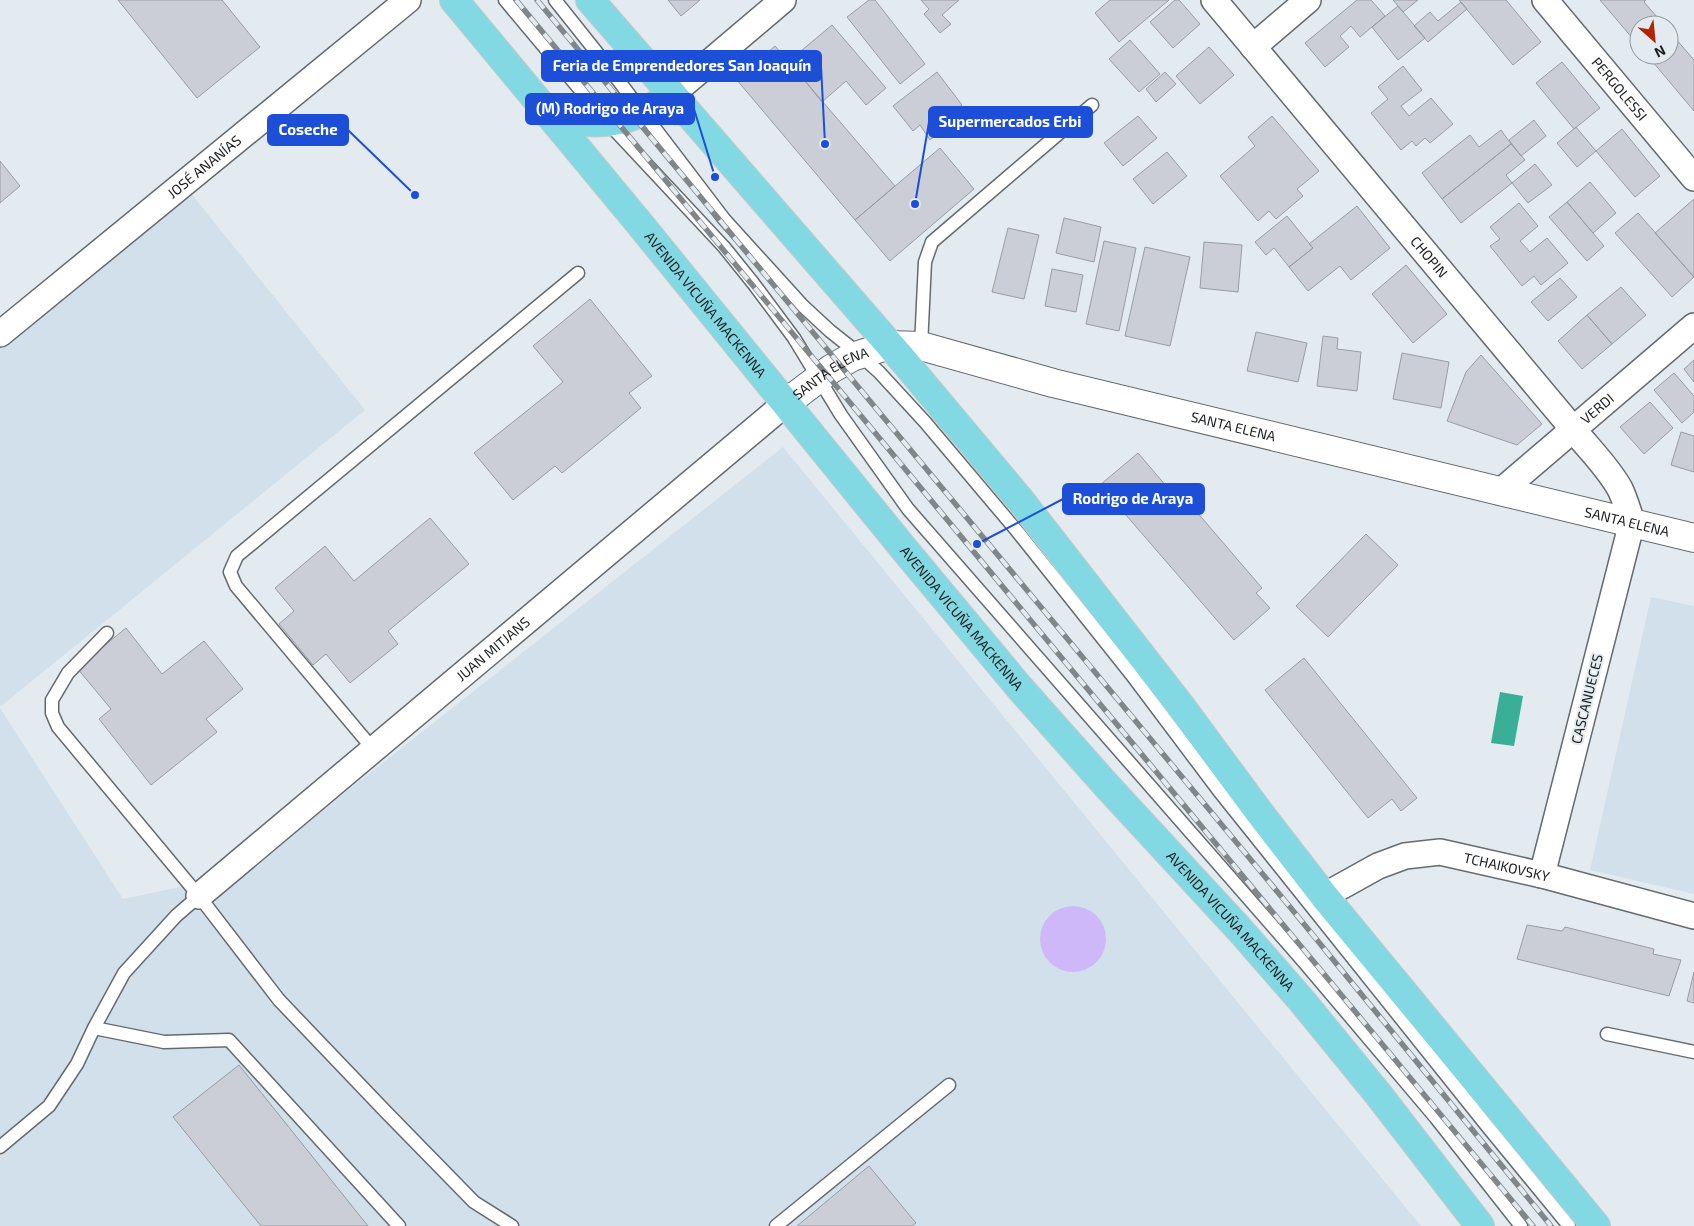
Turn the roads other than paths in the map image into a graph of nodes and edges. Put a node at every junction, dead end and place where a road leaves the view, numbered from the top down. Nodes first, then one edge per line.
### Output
1 (408, 0) edge
2 (454, 0) edge
3 (505, 0) edge
4 (555, 0) edge
5 (590, 0) edge
6 (783, 0) edge
7 (1214, 0) edge
8 (1308, 0) edge
9 (1545, 0) edge
10 (1253, 47) junction
11 (672, 94) junction
12 (1092, 105) dead end
13 (644, 112) junction
14 (550, 115) junction
15 (608, 123) junction
16 (1694, 178) edge
17 (578, 273) dead end
18 (1694, 326) edge
19 (0, 334) edge
20 (890, 345) junction
21 (921, 346) junction
22 (859, 354) junction
23 (819, 378) junction
24 (786, 403) junction
25 (1573, 429) junction
26 (1500, 492) junction
27 (1632, 522) junction
28 (1694, 538) edge
29 (107, 633) dead end
30 (373, 749) junction
31 (1542, 876) junction
32 (199, 896) junction
33 (1324, 896) junction
34 (1694, 916) edge
35 (94, 1028) junction
36 (1607, 1034) dead end
37 (1694, 1052) edge
38 (949, 1084) dead end
39 (0, 1148) edge
40 (399, 1226) edge
41 (512, 1226) edge
42 (776, 1226) edge
43 (1480, 1226) edge
44 (1521, 1226) edge
45 (1569, 1226) edge
46 (1596, 1226) edge

1 - 19 street, JOSÉ ANANÍAS
2 - 14 main road, AVENIDA VICUÑA MACKENNA
3 - 15 lane
4 - 13 lane
5 - 11 main road
6 - 11 street
7 - 10 street, CHOPIN
8 - 10 street
9 - 16 street, PERGOLESSI
10 - 25 street, CHOPIN
11 - 13 main road
11 - 20 main road
12 - 21 lane
13 - 15 main road
13 - 22 lane
14 - 15 main road
14 - 24 main road, AVENIDA VICUÑA MACKENNA
15 - 23 lane
17 - 30 lane
18 - 25 street, VERDI
20 - 21 street, SANTA ELENA
20 - 22 street, SANTA ELENA
20 - 33 main road
21 - 26 street, SANTA ELENA
22 - 23 street, SANTA ELENA
22 - 45 lane
23 - 24 street, SANTA ELENA
23 - 44 lane
24 - 30 street, JUAN MITJANS
24 - 43 main road, AVENIDA VICUÑA MACKENNA
25 - 26 street, VERDI
25 - 27 street, CHOPIN
26 - 27 street, SANTA ELENA
27 - 28 street, SANTA ELENA
27 - 31 street, CASCANUECES
29 - 32 lane
30 - 32 street, JUAN MITJANS
31 - 33 street, TCHAIKOVSKY
31 - 34 street, TCHAIKOVSKY
32 - 35 lane
32 - 41 lane
33 - 46 main road
35 - 39 lane
35 - 40 lane
36 - 37 lane
38 - 42 lane

